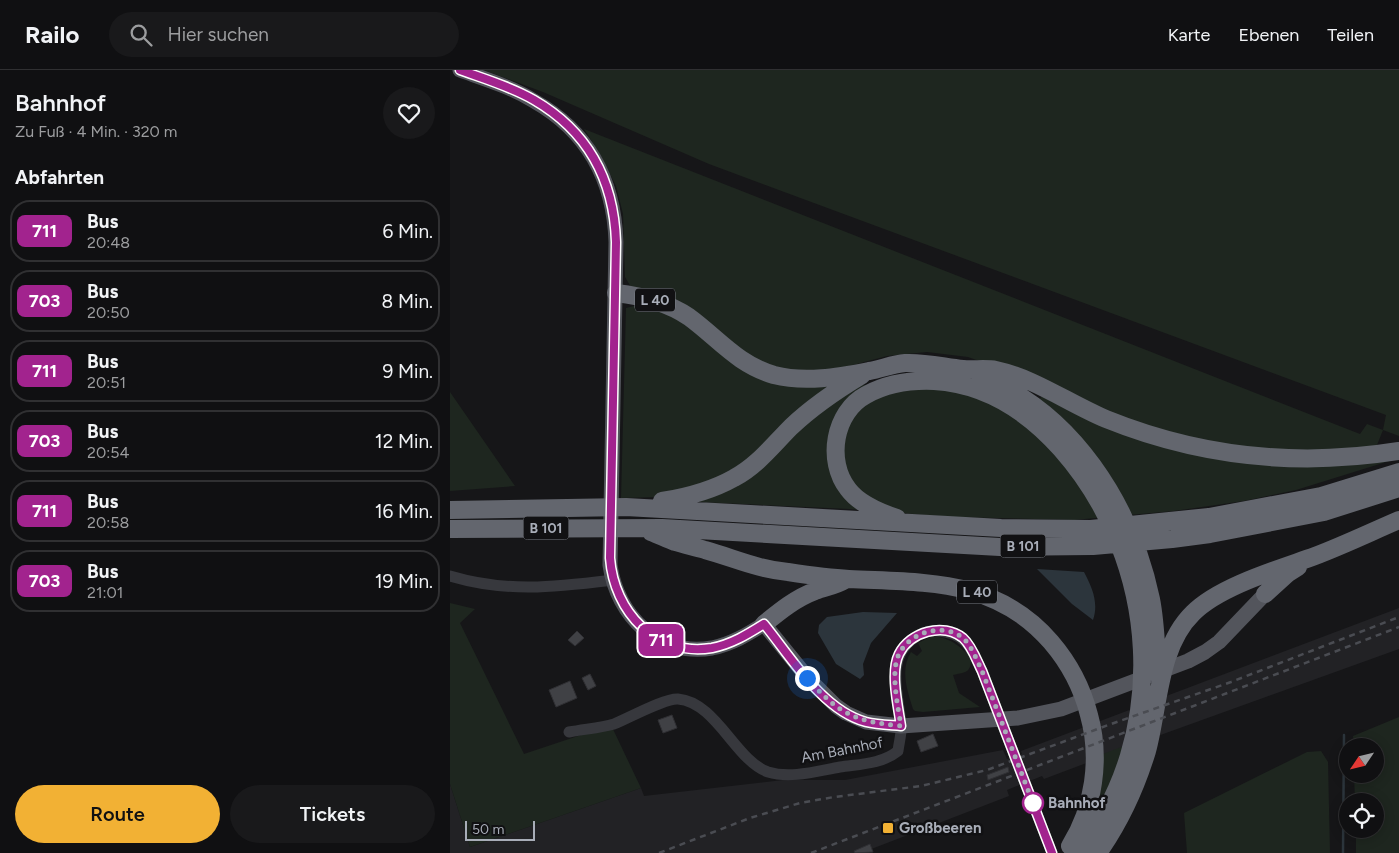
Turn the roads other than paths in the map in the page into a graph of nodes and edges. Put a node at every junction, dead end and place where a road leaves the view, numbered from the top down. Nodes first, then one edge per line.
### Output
1 (460, 70) edge
2 (616, 293) junction
3 (964, 369) junction
4 (869, 372) junction
5 (1399, 451) edge
6 (1399, 472) edge
7 (1399, 488) edge
8 (1105, 498) junction
9 (626, 507) junction
10 (450, 510) edge
11 (1399, 520) edge
12 (911, 523) junction
13 (641, 528) junction
14 (450, 529) edge
15 (1315, 556) junction
16 (450, 576) edge
17 (848, 579) junction
18 (613, 580) junction
19 (1266, 594) joint
20 (764, 624) junction
21 (1157, 649) junction
22 (901, 726) junction
23 (569, 732) dead end
24 (1138, 751) junction
25 (1075, 848) edge
26 (1052, 853) edge
27 (1098, 853) edge

1 - 2 main road, L 40
2 - 4 highway, L 40
2 - 18 main road, L 40
3 - 4 highway, L 40
3 - 5 highway
3 - 8 highway, L 40
4 - 9 highway
6 - 12 highway, B 101
7 - 13 highway, B 101
8 - 12 highway
8 - 21 highway, L 40
9 - 10 highway, B 101
9 - 12 highway, B 101
11 - 15 highway
13 - 14 highway, B 101
13 - 17 highway
15 - 19 highway
15 - 21 highway
16 - 18 street
17 - 20 highway, L 40
17 - 25 highway, L 40
18 - 20 main road, L 40
19 - 22 main road
20 - 22 main road
21 - 24 highway
21 - 24 highway
22 - 23 street, Am Bahnhof
22 - 26 street, Am Bahnhof
24 - 25 highway
24 - 27 highway

